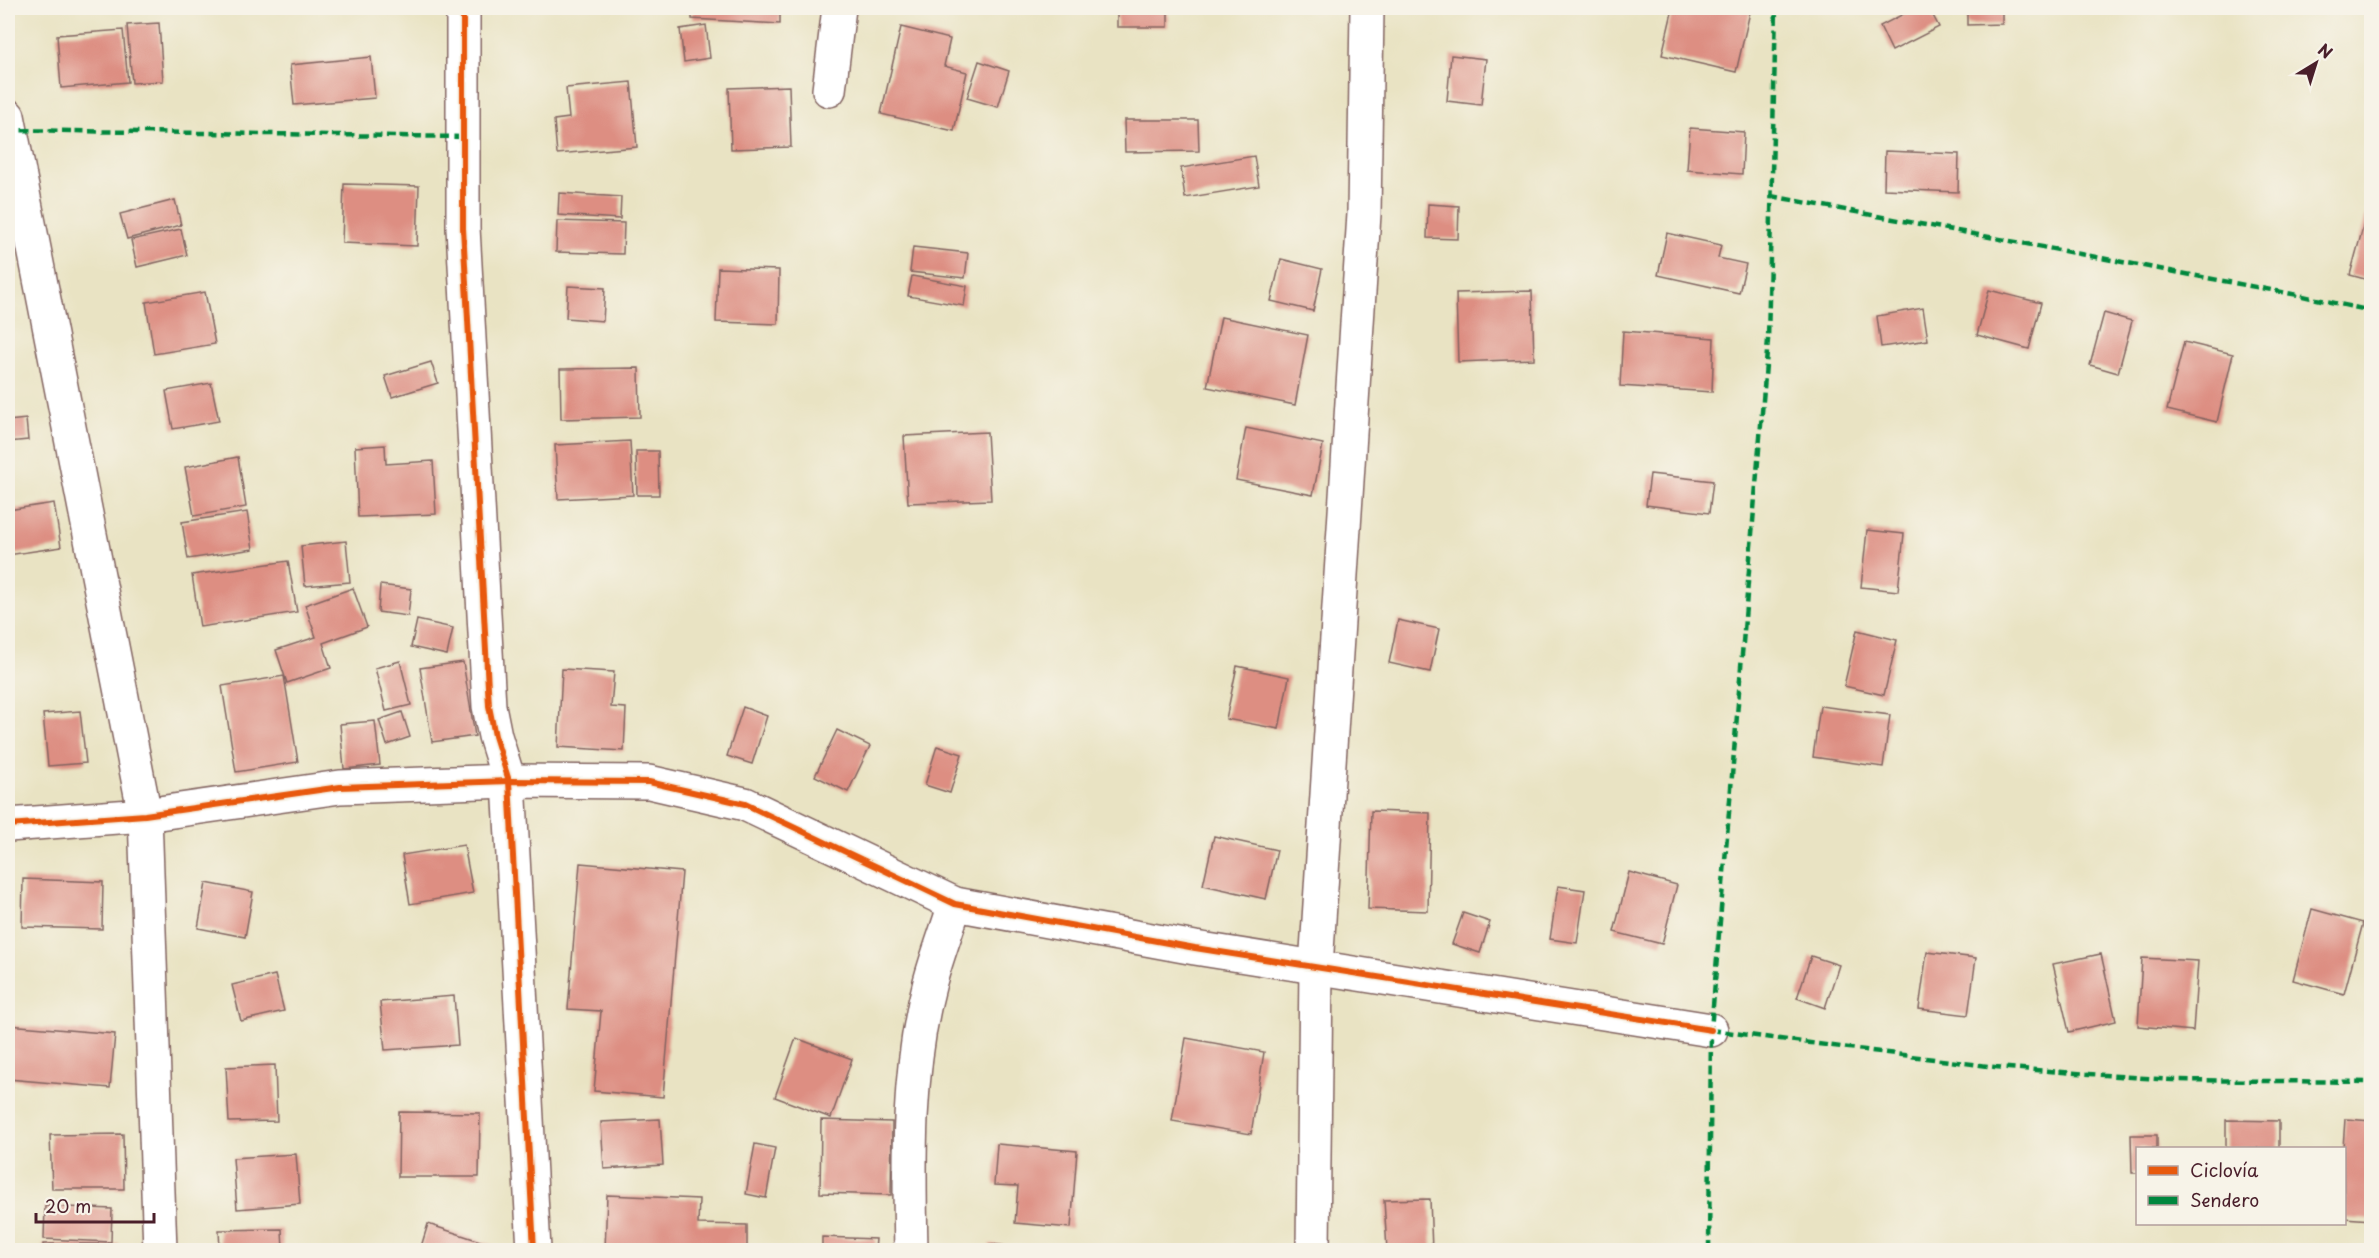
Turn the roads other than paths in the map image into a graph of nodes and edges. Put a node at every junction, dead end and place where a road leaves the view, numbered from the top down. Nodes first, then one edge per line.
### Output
1 (463, 8) edge
2 (838, 8) edge
3 (1366, 8) edge
4 (829, 90) dead end
5 (8, 116) edge
6 (509, 781) junction
7 (145, 814) junction
8 (8, 825) edge
9 (955, 904) junction
10 (1316, 967) junction
11 (1711, 1030) dead end
12 (160, 1251) edge
13 (534, 1251) edge
14 (911, 1251) edge
15 (1313, 1251) edge

1 - 6 street
2 - 4 street
3 - 10 street
5 - 7 street
6 - 7 street
6 - 9 street
6 - 13 street
7 - 8 street
7 - 12 street
9 - 10 street
9 - 14 street
10 - 11 street
10 - 15 street

